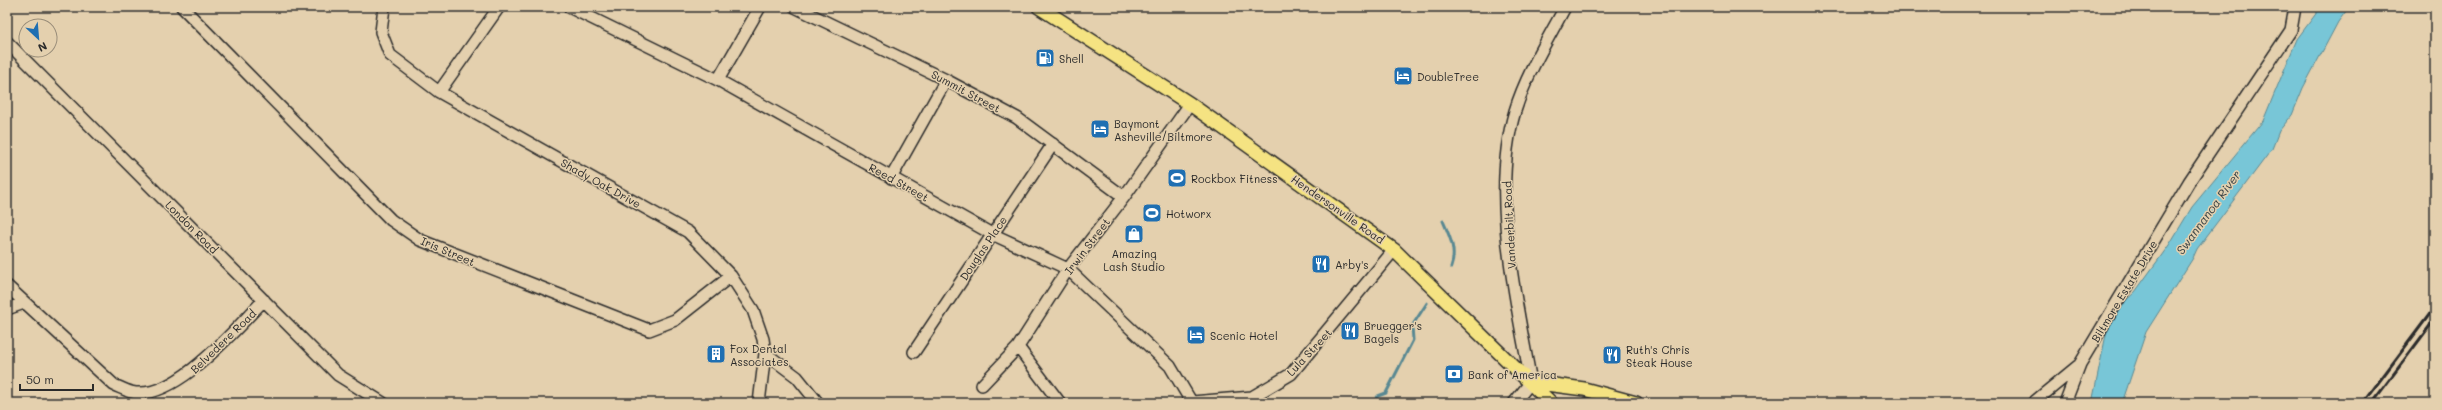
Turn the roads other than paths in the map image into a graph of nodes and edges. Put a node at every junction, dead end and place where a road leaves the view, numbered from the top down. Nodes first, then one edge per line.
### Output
1 (182, 7) edge
2 (384, 7) edge
3 (499, 7) edge
4 (569, 7) edge
5 (760, 7) edge
6 (795, 7) edge
7 (1039, 7) edge
8 (1564, 7) edge
9 (2295, 7) edge
10 (7, 42) edge
11 (718, 80) junction
12 (946, 80) junction
13 (439, 92) junction
14 (1190, 104) junction
15 (1053, 144) junction
16 (891, 178) junction
17 (1124, 197) junction
18 (992, 234) junction
19 (1394, 250) junction
20 (1068, 269) junction
21 (731, 276) junction
22 (7, 286) edge
23 (264, 300) junction
24 (24, 303) junction
25 (7, 309) edge
26 (1018, 347) junction
27 (914, 352) dead end
28 (765, 353) junction
29 (2080, 364) junction
30 (1531, 382) junction
31 (982, 385) dead end
32 (142, 398) edge
33 (380, 402) edge
34 (759, 403) edge
35 (818, 403) edge
36 (1060, 403) edge
37 (1192, 403) edge
38 (1514, 403) edge
39 (1551, 403) edge
40 (1636, 403) edge
41 (2033, 403) edge
42 (2065, 403) edge

1 - 21 street, Iris Street
2 - 13 street, Shady Oak Drive
3 - 13 street
4 - 11 street, Reed Street
5 - 11 street
6 - 12 street, Summit Street
7 - 14 main road, Hendersonville Road
8 - 30 street, Vanderbilt Road
9 - 29 street, Biltmore Estate Drive
10 - 23 street, London Road
11 - 16 street, Reed Street
12 - 15 street, Summit Street
12 - 16 street
13 - 21 street, Shady Oak Drive
14 - 17 street, Irwin Street
14 - 19 main road, Hendersonville Road
15 - 17 street, Summit Street
15 - 18 street, Douglas Place
16 - 18 street, Reed Street
17 - 20 street, Irwin Street
18 - 20 street, Reed Street
18 - 27 street, Douglas Place
19 - 30 main road, Hendersonville Road
19 - 37 street, Lula Street
20 - 26 street, Irwin Street
20 - 37 street, Reed Street
21 - 28 street, Shady Oak Drive
22 - 24 street, Belvedere Road
23 - 32 street, Belvedere Road
23 - 33 street, London Road
24 - 25 street
24 - 32 street, Belvedere Road
26 - 31 street, Irwin Street
26 - 36 street
28 - 34 street, Shady Oak Drive
28 - 35 street
29 - 41 street
29 - 42 street, Biltmore Estate Drive
30 - 38 street
30 - 39 main road, Hendersonville Road
30 - 40 main road

